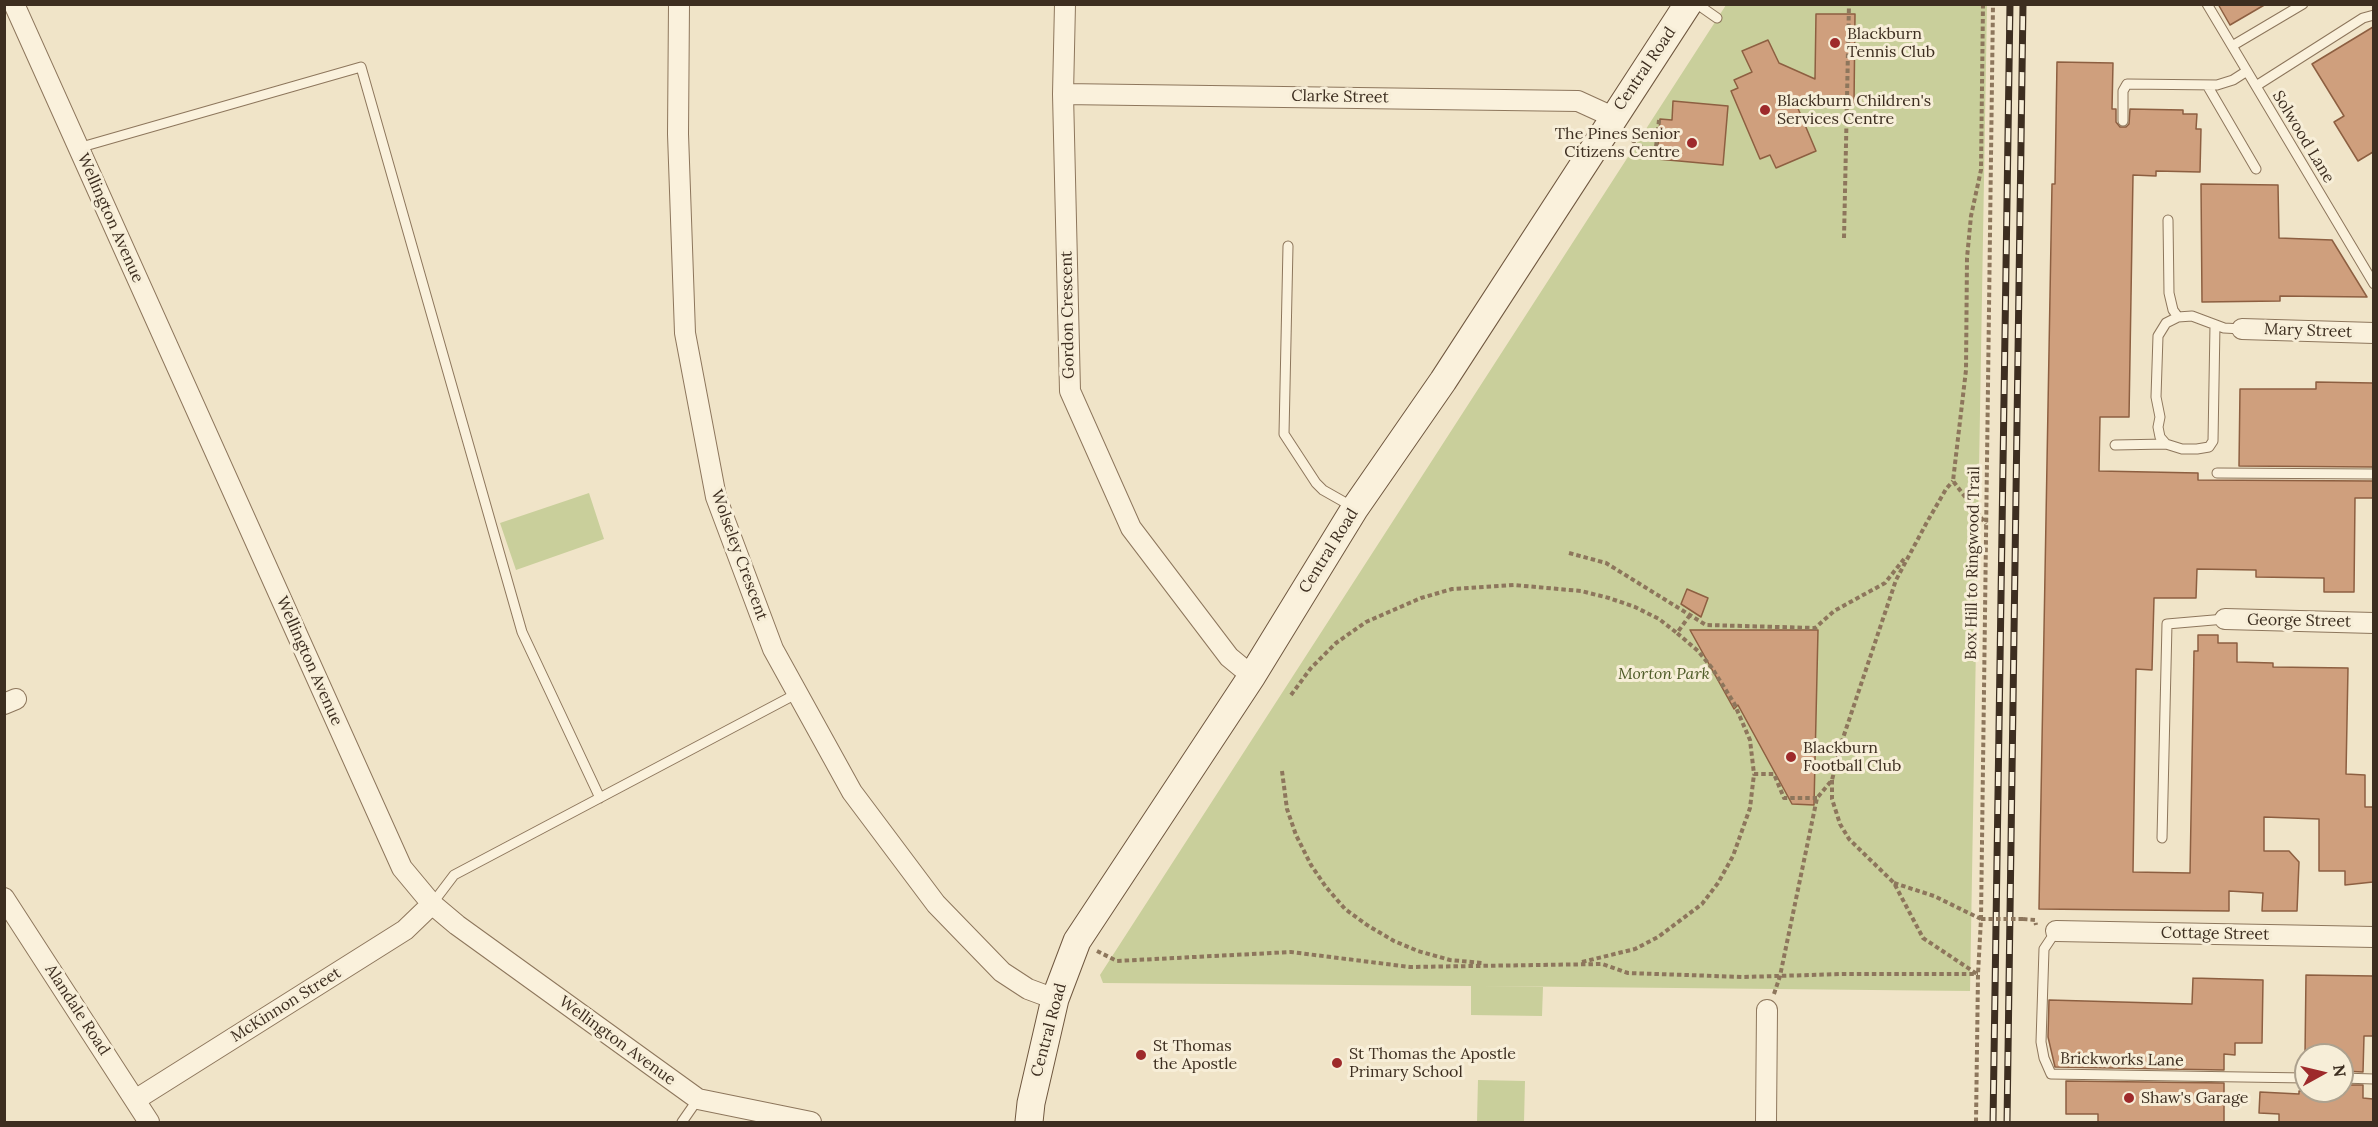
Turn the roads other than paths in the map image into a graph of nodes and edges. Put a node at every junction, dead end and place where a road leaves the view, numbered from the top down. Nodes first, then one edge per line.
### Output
1 (14, 4) edge
2 (680, 4) edge
3 (1065, 4) edge
4 (1688, 4) edge
5 (1697, 4) edge
6 (2207, 4) edge
7 (2303, 4) edge
8 (2373, 15) edge
9 (1717, 18) dead end
10 (2232, 46) junction
11 (2247, 71) junction
12 (2207, 85) junction
13 (2256, 86) junction
14 (1063, 94) junction
15 (1613, 117) junction
16 (2123, 121) dead end
17 (78, 148) junction
18 (2256, 169) dead end
19 (2168, 220) dead end
20 (1288, 246) dead end
21 (2373, 284) edge
22 (2178, 317) junction
23 (2215, 325) junction
24 (2242, 329) joint
25 (2373, 333) edge
26 (2166, 444) junction
27 (2115, 445) dead end
28 (2217, 473) dead end
29 (2373, 474) edge
30 (1355, 508) junction
31 (2225, 620) joint
32 (2373, 623) edge
33 (1252, 676) junction
34 (798, 693) junction
35 (600, 798) junction
36 (2162, 838) dead end
37 (4, 898) edge
38 (432, 904) junction
39 (2056, 931) joint
40 (2373, 937) edge
41 (1054, 999) junction
42 (1767, 1010) road end
43 (2294, 1078) edge
44 (2354, 1078) edge
45 (2373, 1079) edge
46 (698, 1099) junction
47 (135, 1100) junction
48 (149, 1122) edge
49 (682, 1122) edge
50 (811, 1122) edge
51 (1029, 1122) edge
52 (1766, 1122) edge

1 - 17 street, Wellington Avenue
2 - 34 street, Wolseley Crescent
3 - 14 street, Gordon Crescent
4 - 15 street, Central Road
5 - 9 lane
6 - 10 lane, Solwood Lane
7 - 10 lane
8 - 13 lane
10 - 11 lane, Solwood Lane
11 - 12 lane
11 - 13 lane, Solwood Lane
12 - 16 lane
12 - 18 lane
13 - 21 lane, Solwood Lane
14 - 15 street, Clarke Street
14 - 33 street, Gordon Crescent
15 - 30 street, Central Road
17 - 35 lane
17 - 38 street, Wellington Avenue
19 - 22 lane
20 - 30 lane
22 - 23 lane
22 - 26 lane
23 - 24 lane
23 - 26 lane
24 - 25 street, Mary Street
26 - 27 lane
28 - 29 lane
30 - 33 street, Central Road
31 - 32 street, George Street
31 - 36 lane
33 - 41 street, Central Road
34 - 35 lane
34 - 41 street, Wolseley Crescent
35 - 38 lane
37 - 47 street, Alandale Road
38 - 46 street, Wellington Avenue
38 - 47 street, McKinnon Street
39 - 40 street, Cottage Street
39 - 43 lane, Brickworks Lane
41 - 51 street, Central Road
42 - 52 street
44 - 45 lane
46 - 49 lane
46 - 50 street, Wellington Avenue
47 - 48 street, Alandale Road

